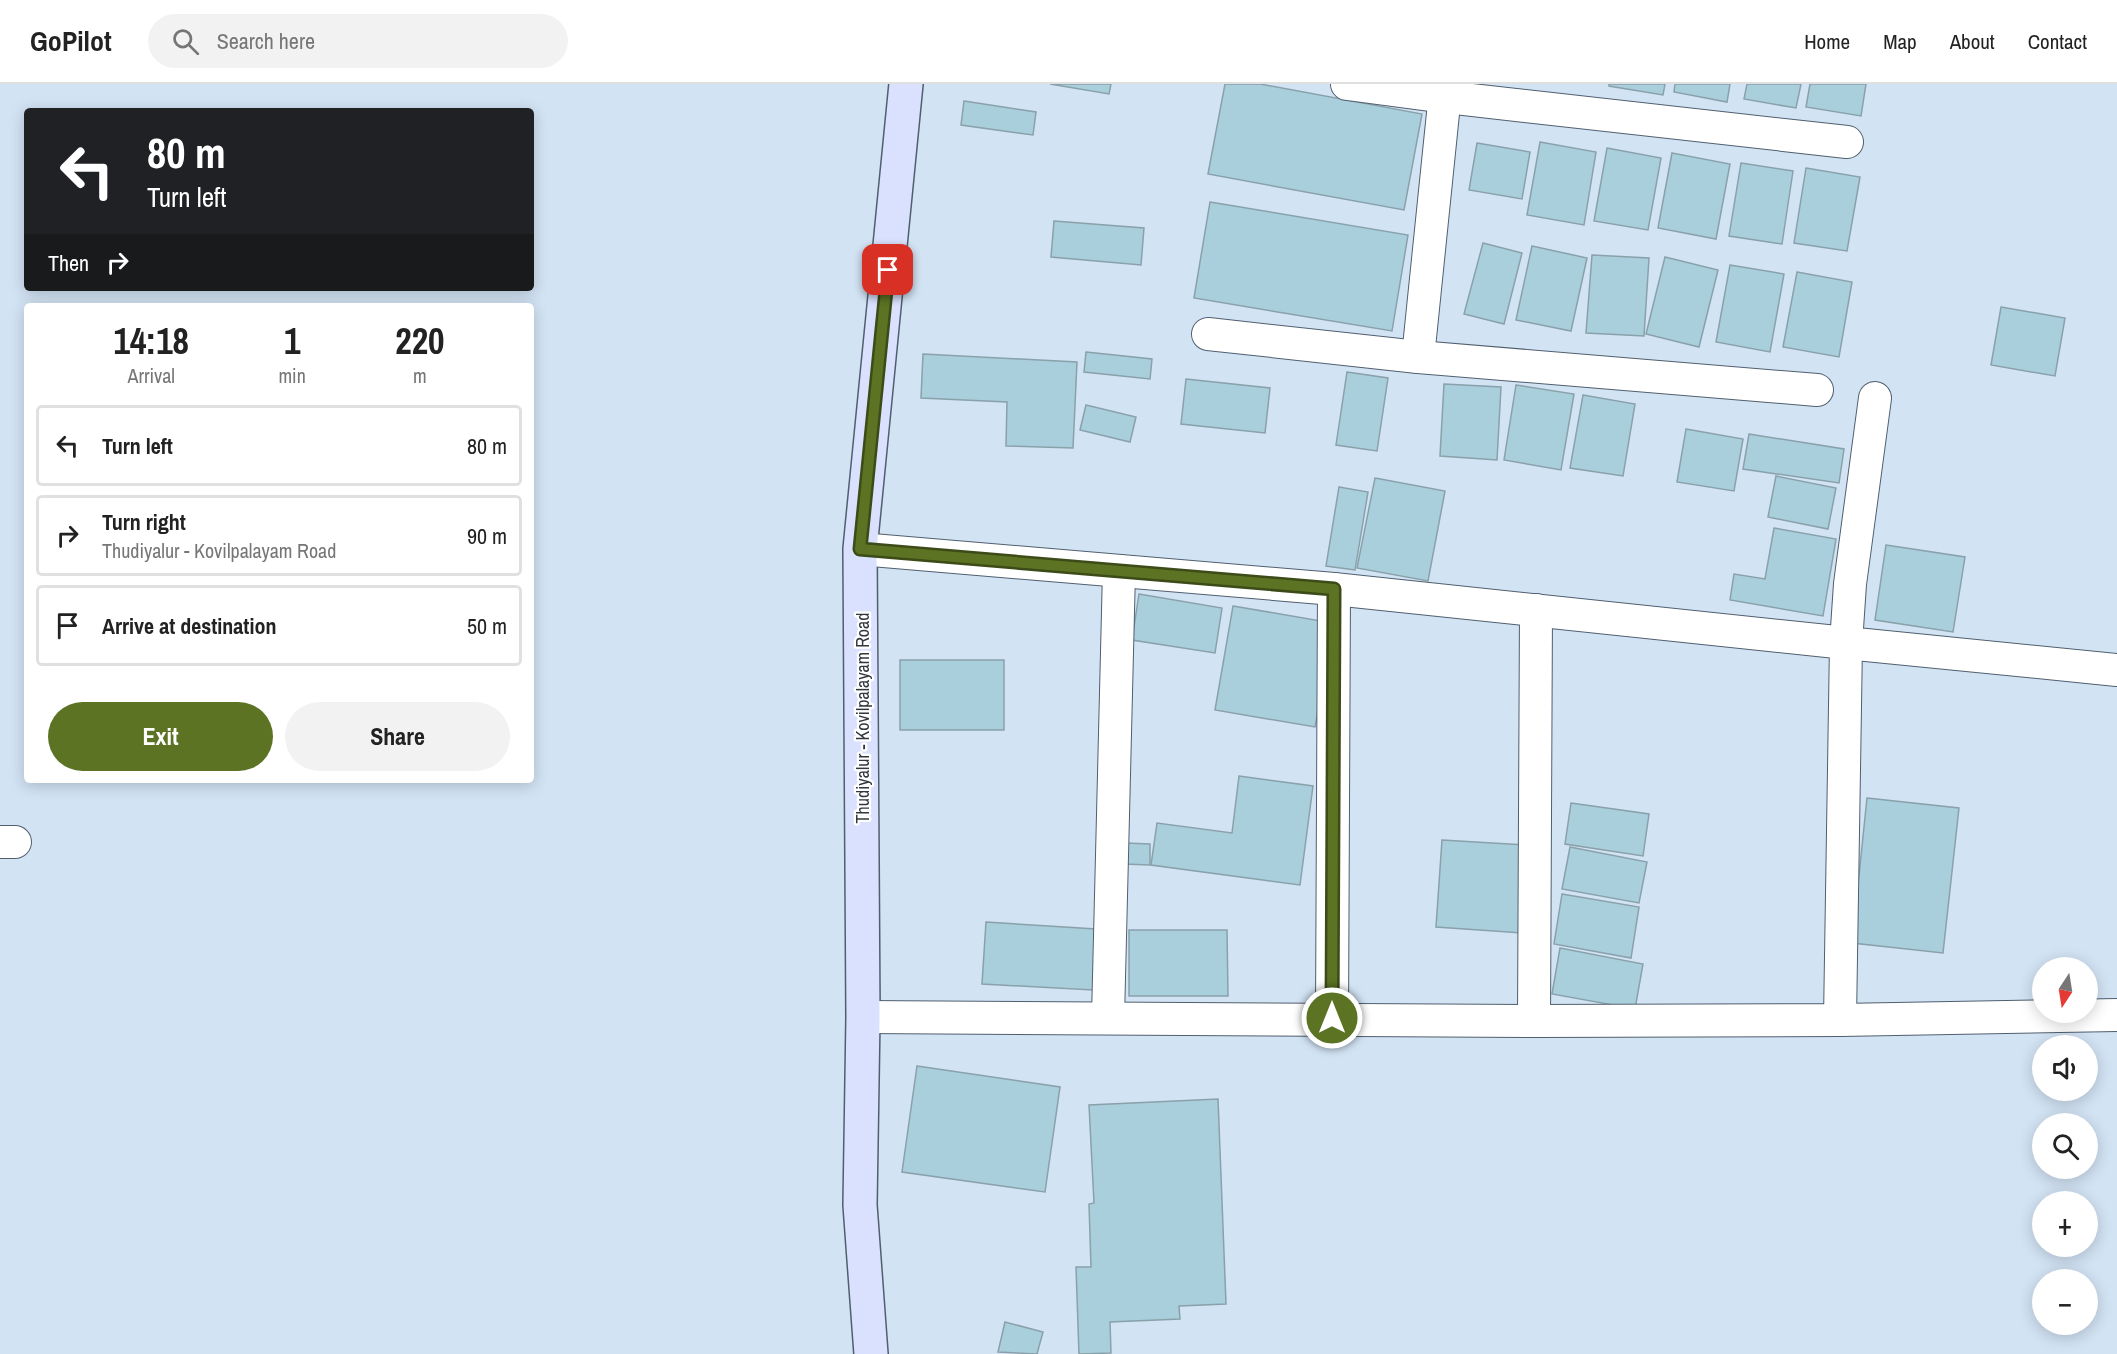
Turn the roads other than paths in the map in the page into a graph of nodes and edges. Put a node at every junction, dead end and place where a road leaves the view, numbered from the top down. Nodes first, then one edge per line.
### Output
1 (906, 84) edge
2 (1347, 84) edge
3 (1446, 91) edge
4 (1847, 142) dead end
5 (1208, 334) dead end
6 (1418, 357) junction
7 (1817, 390) dead end
8 (1875, 398) dead end
9 (860, 549) junction
10 (1119, 571) junction
11 (1334, 589) junction
12 (1536, 610) junction
13 (1846, 643) junction
14 (2117, 670) edge
15 (2117, 1015) edge
16 (863, 1017) junction
17 (1108, 1018) junction
18 (1332, 1018) junction
19 (1840, 1020) junction
20 (1534, 1021) junction
21 (871, 1354) edge

1 - 9 main road, Thudiyalur - Kovilpalayam Road
2 - 3 street
3 - 4 street
3 - 6 street
5 - 6 street
6 - 7 street
8 - 13 street
9 - 10 street
9 - 16 main road, Thudiyalur - Kovilpalayam Road
10 - 11 street
10 - 17 street
11 - 12 street
11 - 18 street
12 - 13 street
12 - 20 street
13 - 14 street
13 - 19 street
15 - 19 street
16 - 17 street
16 - 21 main road, Thudiyalur - Kovilpalayam Road
17 - 18 street
18 - 20 street
19 - 20 street

